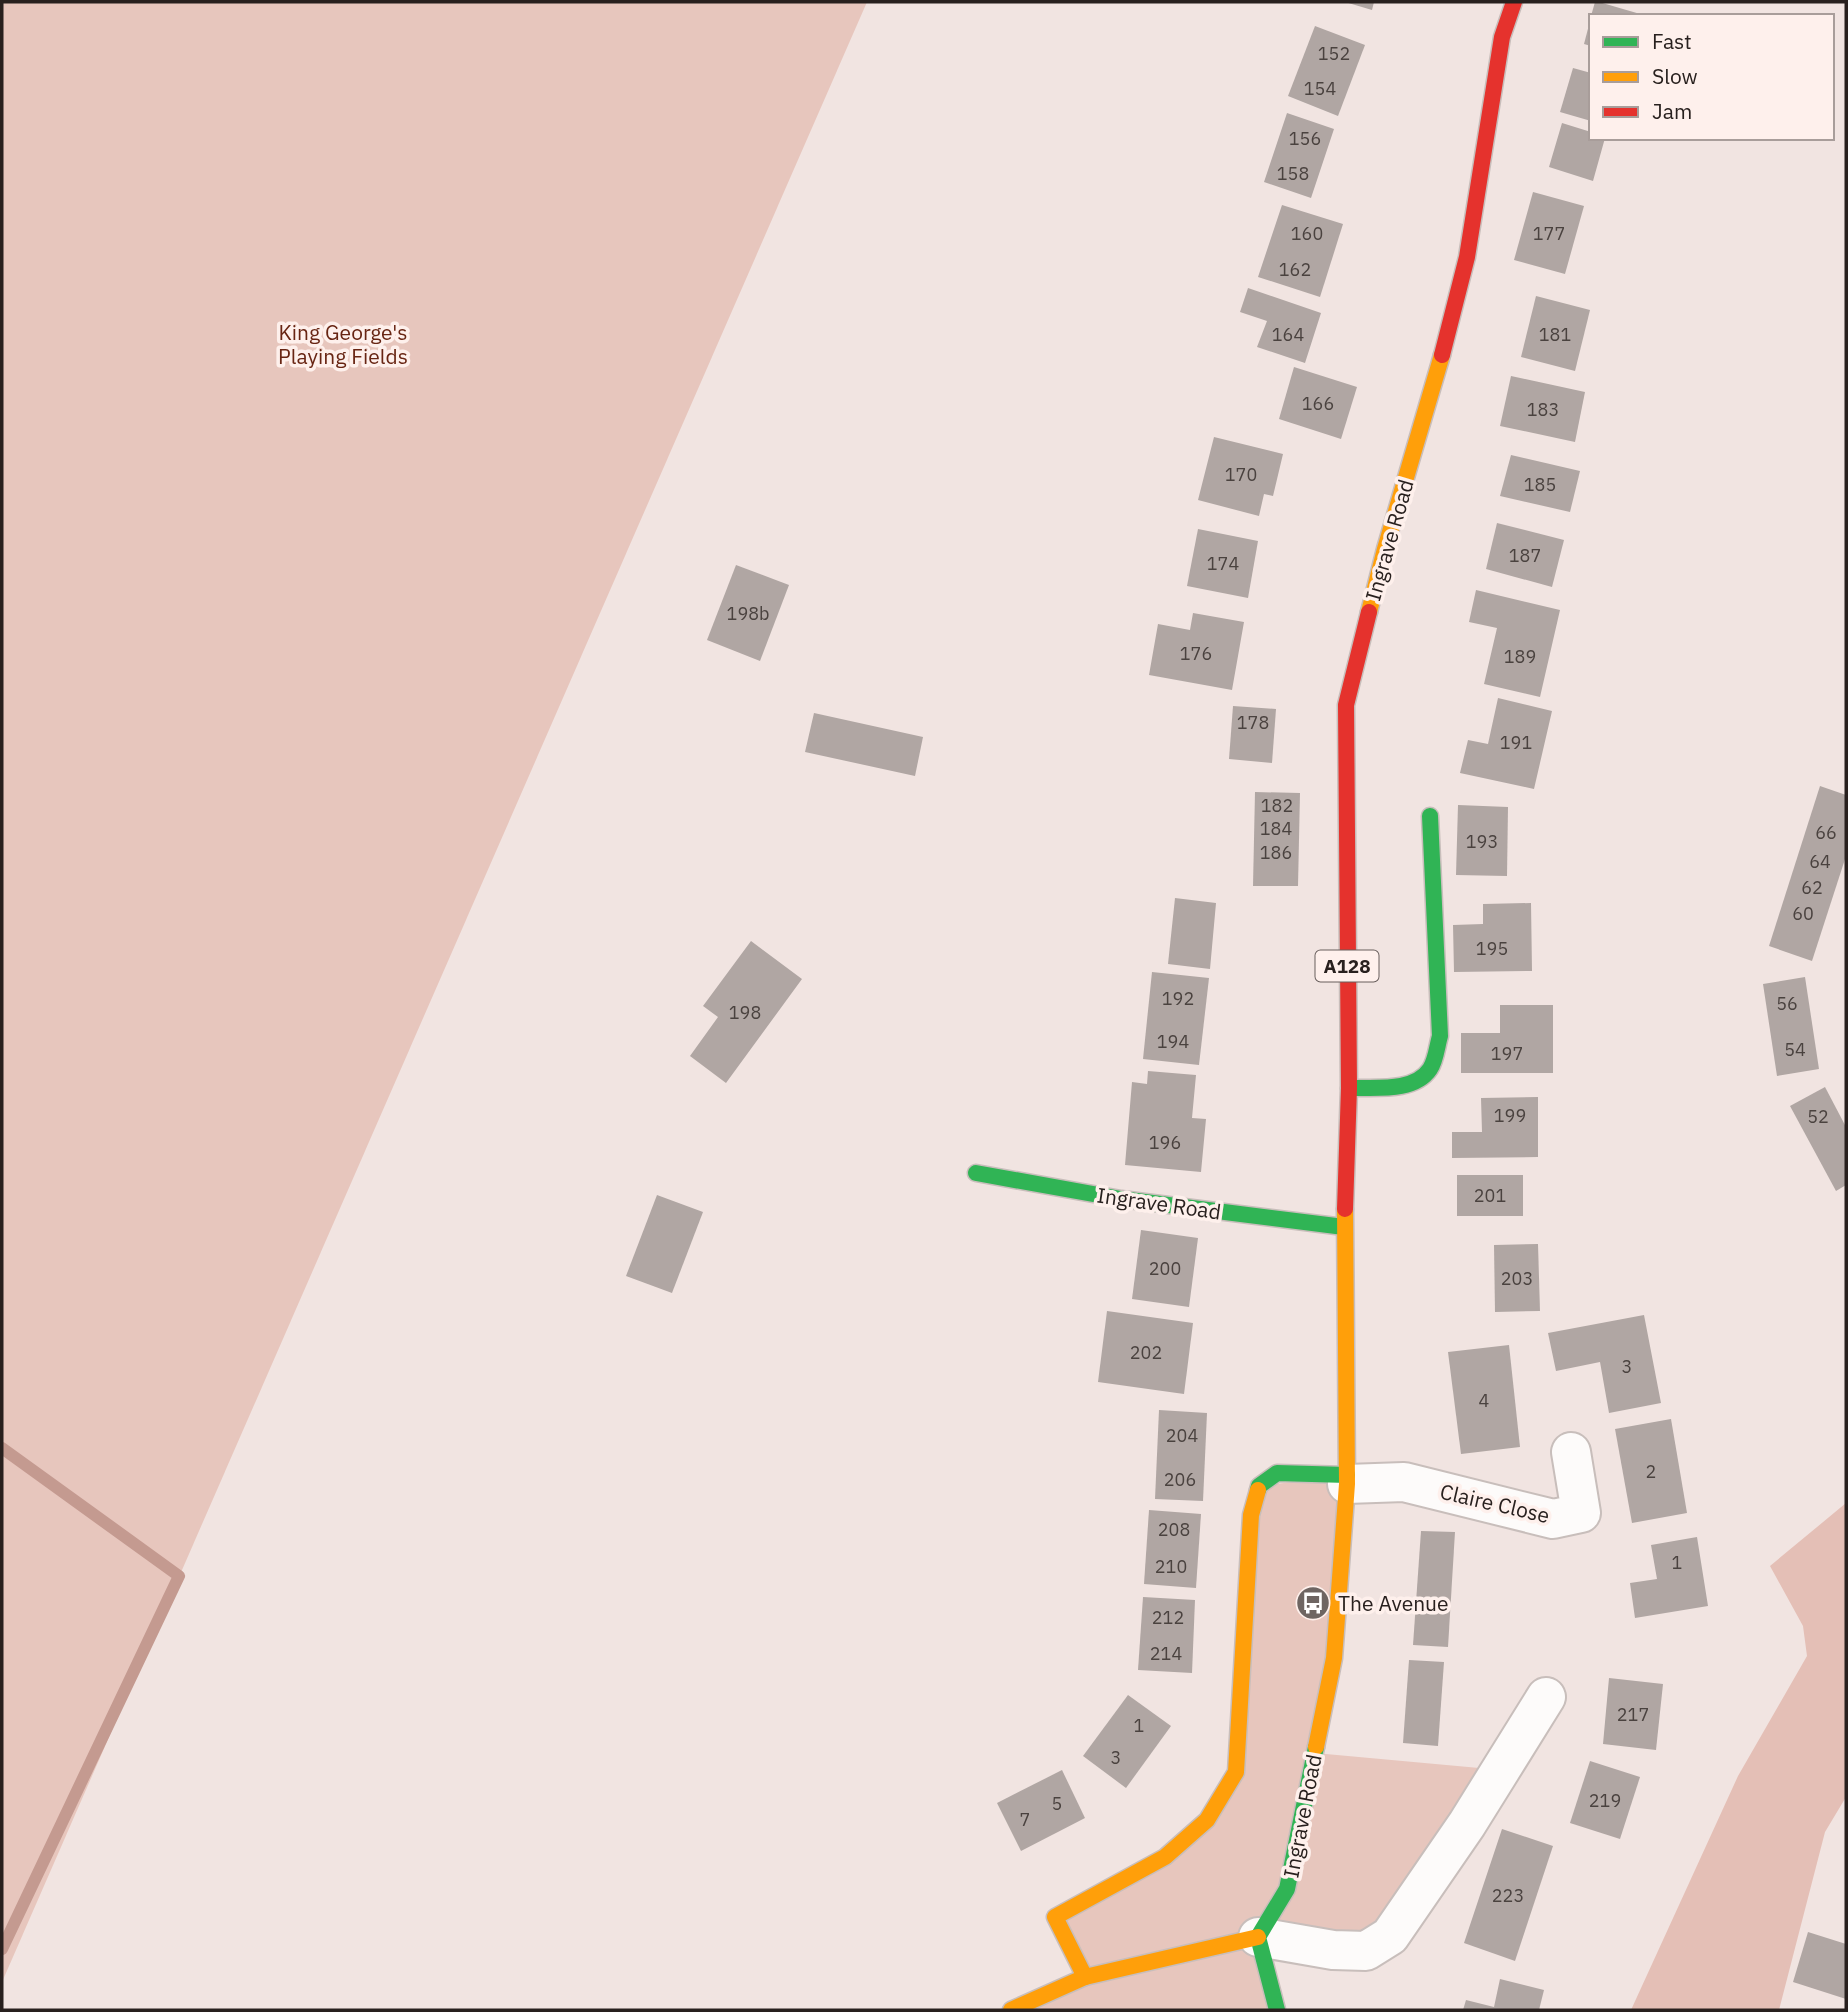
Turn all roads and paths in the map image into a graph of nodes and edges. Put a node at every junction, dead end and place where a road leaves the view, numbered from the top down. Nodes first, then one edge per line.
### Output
1 (1514, 2) edge
2 (1430, 816) dead end
3 (1349, 1088) junction
4 (976, 1173) dead end
5 (1344, 1227) junction
6 (1572, 1452) dead end
7 (1347, 1480) junction
8 (1546, 1697) dead end
9 (1258, 1937) junction
10 (1084, 1978) junction
11 (1011, 2010) edge
12 (1277, 2010) edge

1 - 3 main road, Ingrave Road / A128
2 - 3 main road
3 - 5 main road, Ingrave Road / A128
4 - 5 main road, Ingrave Road
5 - 7 main road, Ingrave Road / A128
6 - 7 street, Claire Close
7 - 9 main road, Ingrave Road / A128
7 - 10 main road
8 - 9 street
9 - 10 main road
9 - 12 main road
10 - 11 main road

